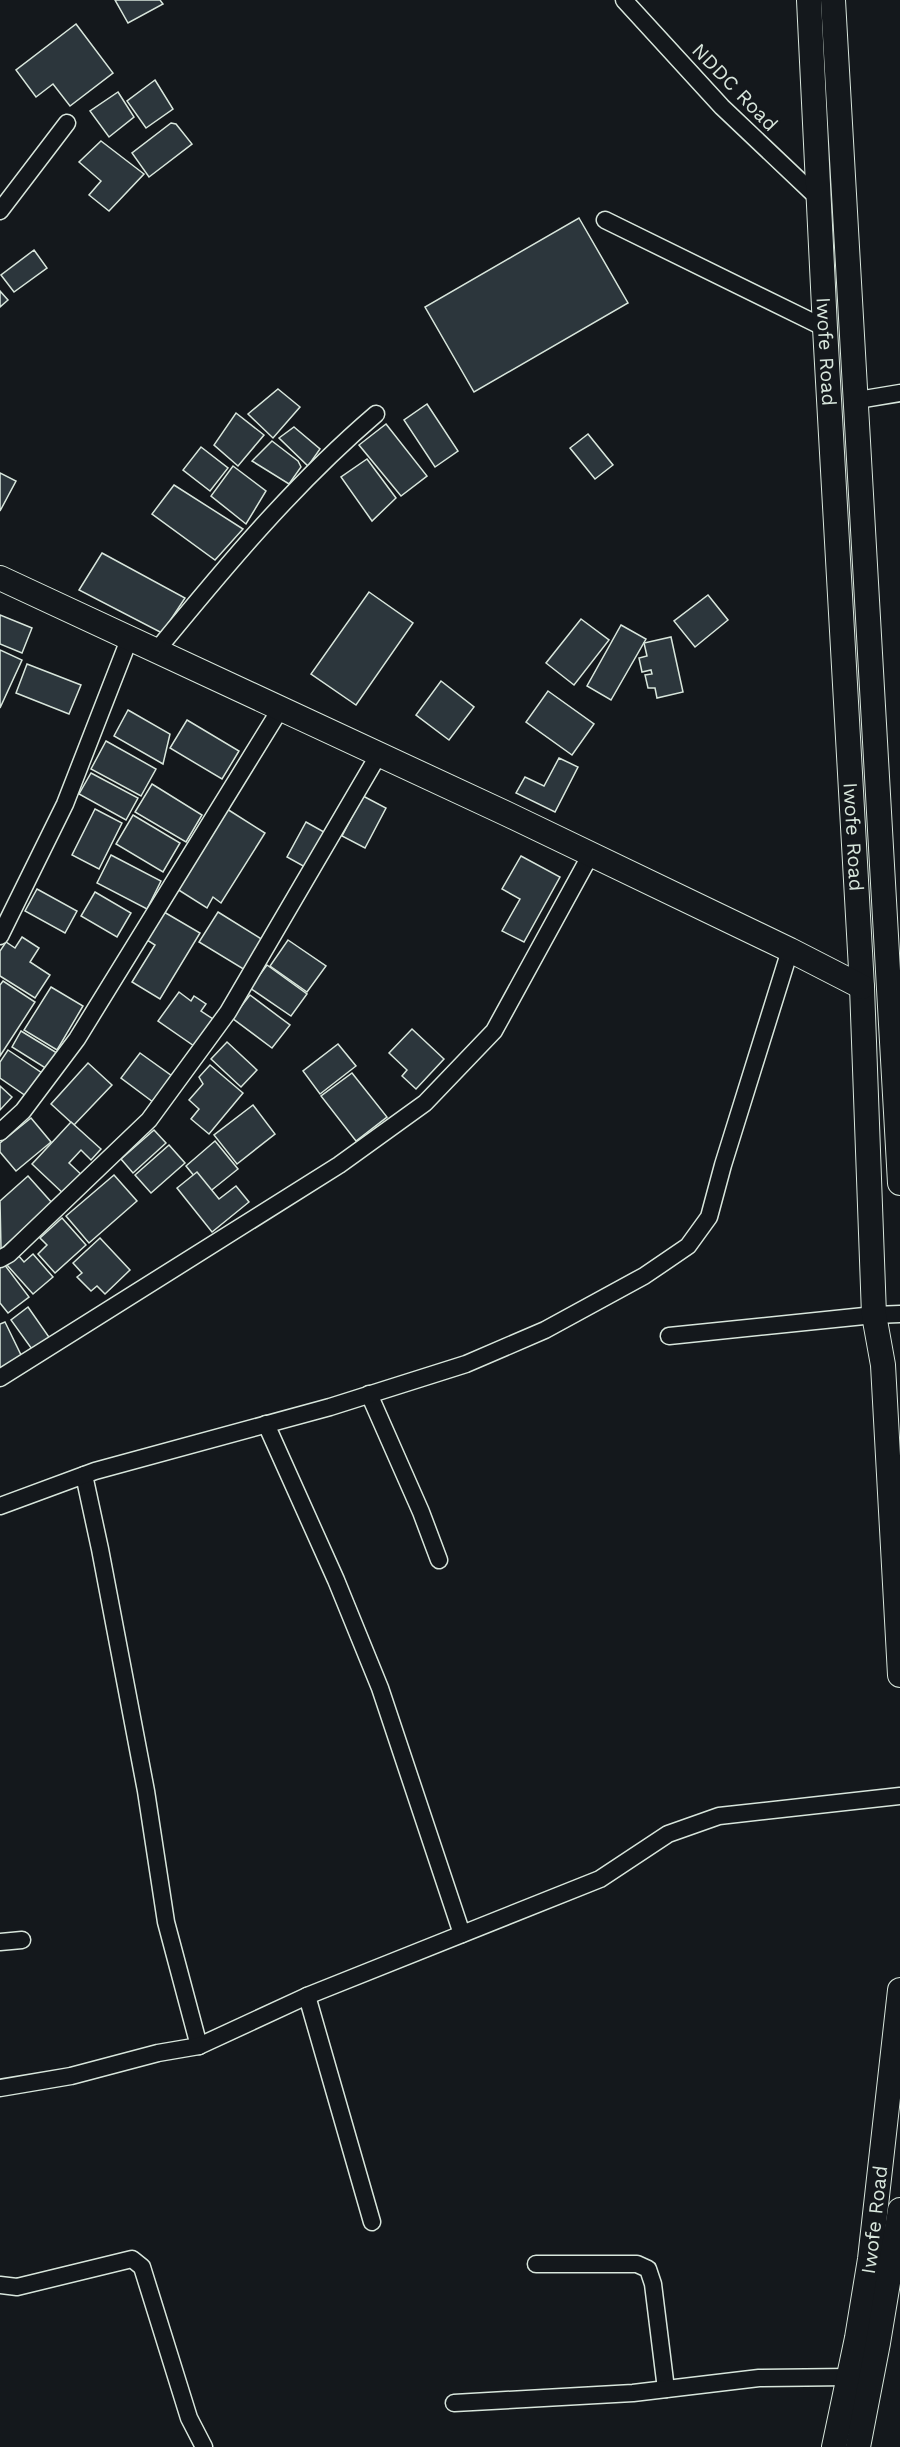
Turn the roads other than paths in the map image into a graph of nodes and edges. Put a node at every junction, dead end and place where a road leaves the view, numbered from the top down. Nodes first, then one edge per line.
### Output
1 (624, 0) edge
2 (809, 0) edge
3 (835, 0) edge
4 (67, 123) dead end
5 (819, 199) junction
6 (0, 211) edge
7 (605, 220) dead end
8 (825, 328) junction
9 (900, 393) edge
10 (858, 400) junction
11 (376, 414) dead end
12 (0, 578) edge
13 (130, 637) junction
14 (157, 650) junction
15 (281, 708) junction
16 (379, 754) junction
17 (591, 854) junction
18 (0, 936) edge
19 (790, 950) junction
20 (862, 987) junction
21 (894, 1010) edge
22 (0, 1132) edge
23 (900, 1183) edge
24 (0, 1259) edge
25 (900, 1314) edge
26 (874, 1315) junction
27 (669, 1336) dead end
28 (0, 1378) edge
29 (369, 1394) junction
30 (266, 1424) junction
31 (84, 1475) junction
32 (0, 1506) edge
33 (439, 1560) dead end
34 (900, 1675) edge
35 (900, 1796) edge
36 (462, 1934) junction
37 (22, 1940) dead end
38 (0, 1942) edge
39 (900, 1990) edge
40 (307, 1996) junction
41 (199, 2046) junction
42 (0, 2088) edge
43 (900, 2211) edge
44 (372, 2222) dead end
45 (536, 2264) dead end
46 (0, 2285) edge
47 (849, 2378) junction
48 (666, 2389) junction
49 (454, 2403) dead end
50 (204, 2447) edge
51 (834, 2447) edge
52 (858, 2447) edge

1 - 5 street, NDDC Road
2 - 5 street, Iwofe Road
3 - 10 street, Iwofe Road
4 - 6 street
5 - 8 street, Iwofe Road
7 - 8 street
8 - 20 street, Iwofe Road
9 - 10 street
10 - 21 street, Iwofe Road
11 - 14 street
12 - 13 street
13 - 14 street
13 - 18 street
14 - 15 street
15 - 16 street
15 - 22 street
16 - 17 street
16 - 24 street
17 - 19 street
17 - 28 street
19 - 20 street
19 - 29 street
20 - 26 street, Iwofe Road
21 - 23 street, Iwofe Road
25 - 26 street
26 - 27 street
26 - 34 street, Iwofe Road
29 - 30 street
29 - 33 street
30 - 31 street
30 - 36 street
31 - 32 street
31 - 41 street
35 - 36 street
36 - 40 street
37 - 38 street
39 - 47 street, Iwofe Road
40 - 41 street
40 - 44 street
41 - 42 street
43 - 52 street, Iwofe Road
45 - 48 street
46 - 50 street
47 - 48 street
47 - 51 street, Iwofe Road
48 - 49 street

